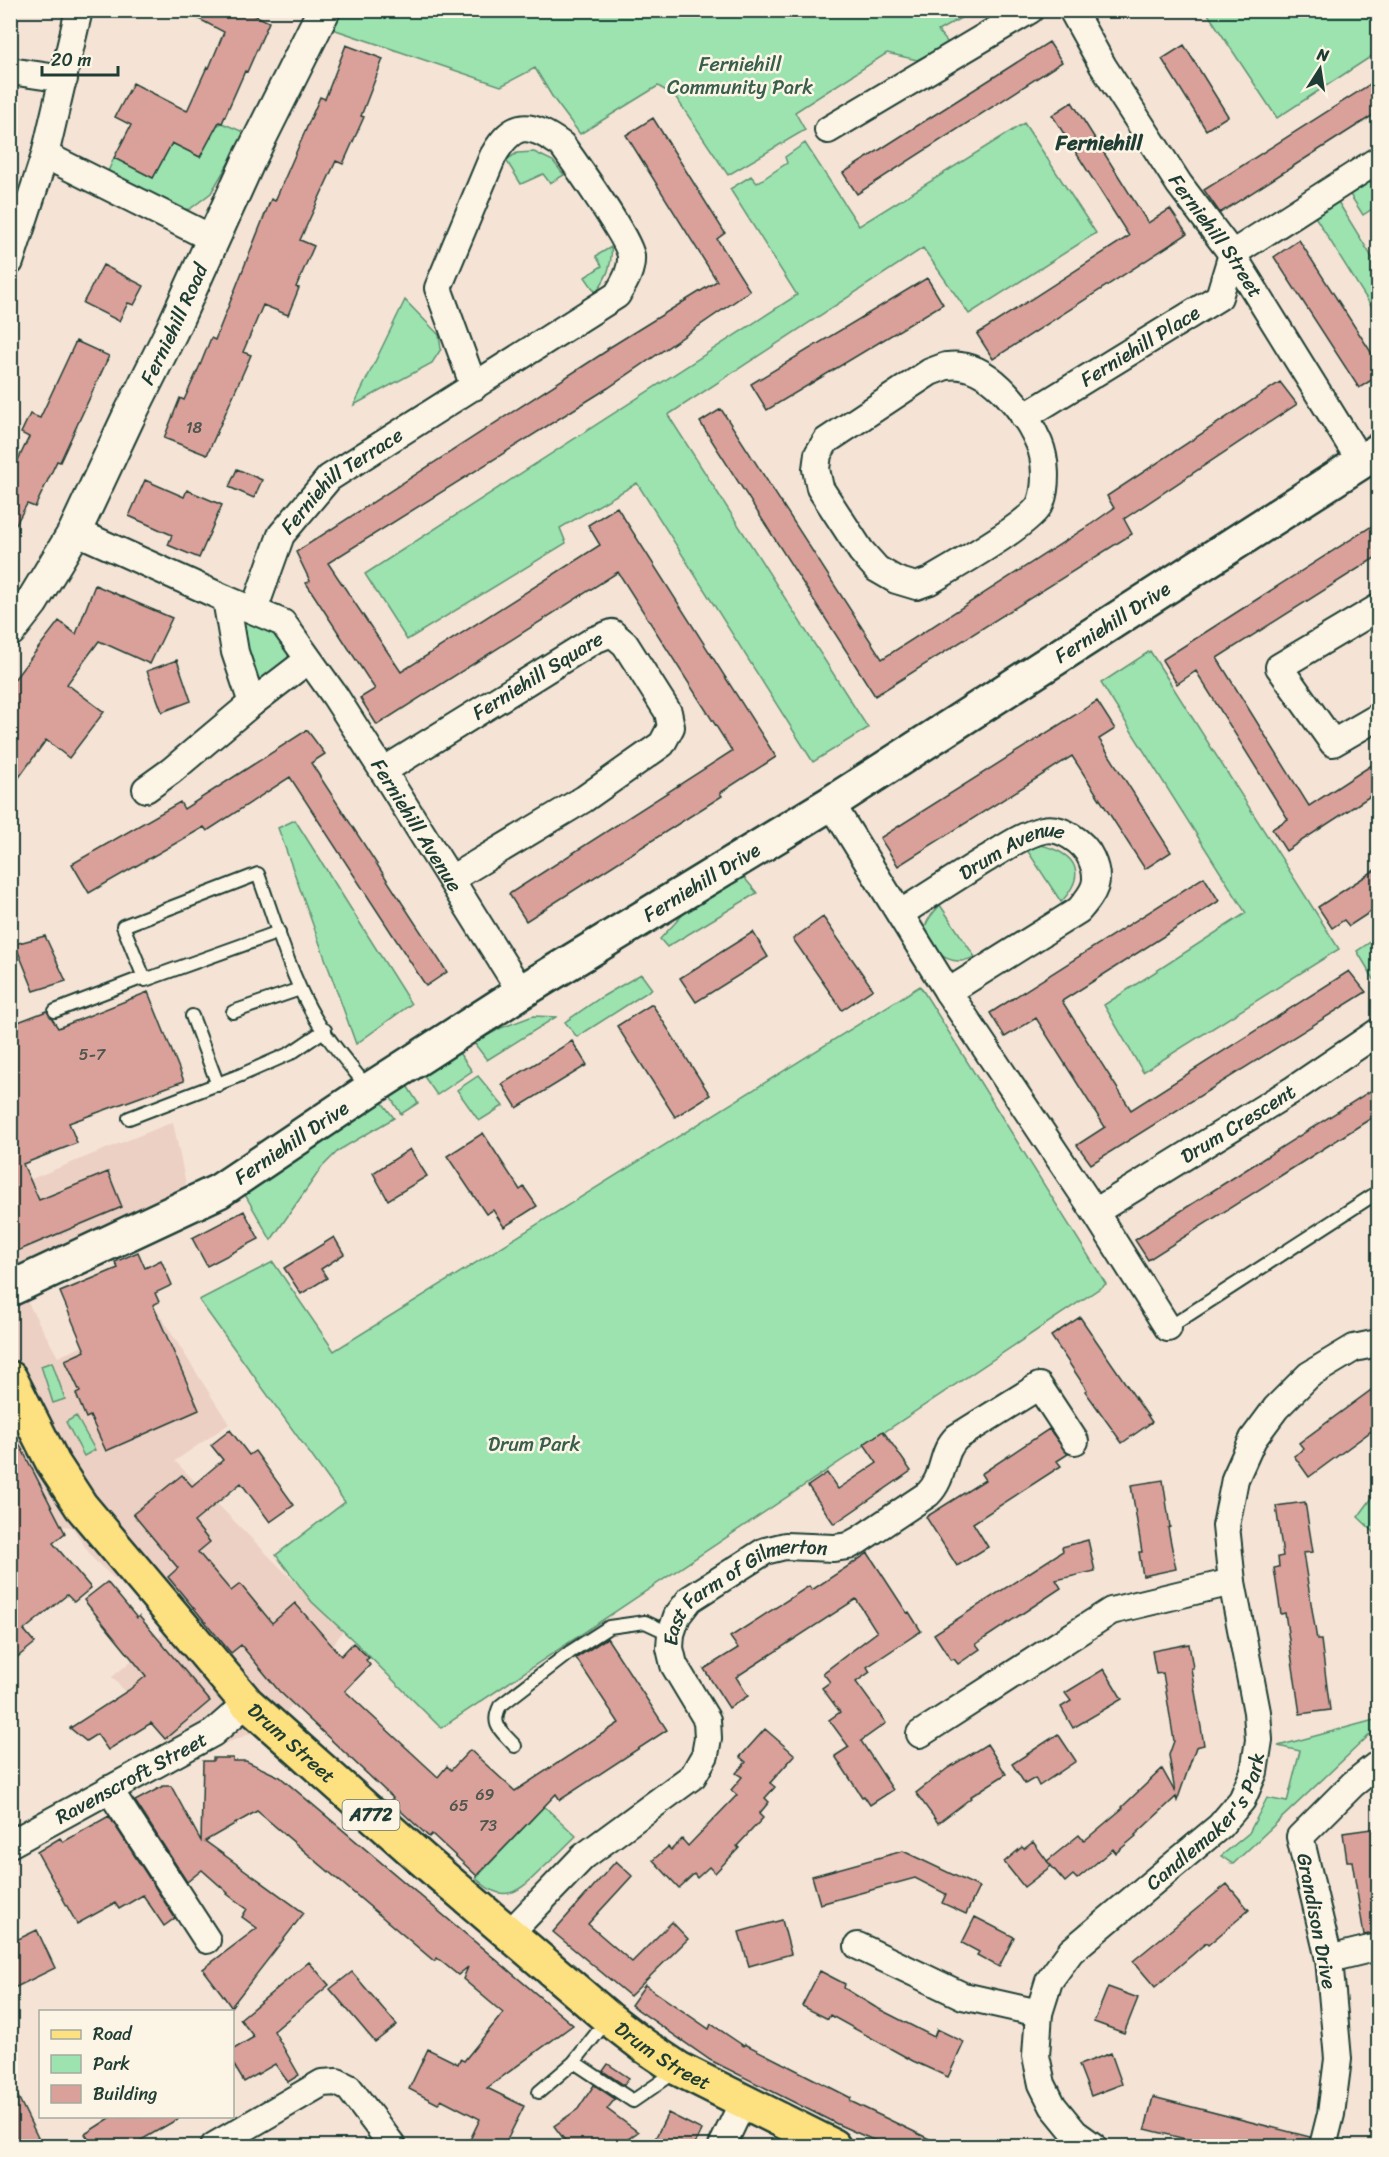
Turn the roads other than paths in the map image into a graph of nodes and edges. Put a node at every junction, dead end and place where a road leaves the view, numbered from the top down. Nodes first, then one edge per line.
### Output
1 (79, 10) edge
2 (324, 10) edge
3 (1030, 10) edge
4 (1072, 10) edge
5 (10, 71) edge
6 (64, 79) junction
7 (828, 130) dead end
8 (45, 155) junction
9 (1378, 160) edge
10 (213, 239) junction
11 (1232, 254) junction
12 (10, 262) edge
13 (474, 387) junction
14 (1024, 417) junction
15 (1370, 456) edge
16 (75, 531) junction
17 (226, 599) junction
18 (1378, 608) edge
19 (254, 610) junction
20 (10, 630) edge
21 (308, 660) junction
22 (252, 703) junction
23 (1378, 717) edge
24 (383, 771) junction
25 (146, 789) dead end
26 (831, 802) junction
27 (451, 879) junction
28 (901, 913) junction
29 (279, 932) junction
30 (144, 977) junction
31 (300, 989) junction
32 (521, 992) junction
33 (948, 992) junction
34 (55, 1011) dead end
35 (233, 1012) dead end
36 (192, 1016) dead end
37 (325, 1030) junction
38 (1378, 1032) edge
39 (218, 1084) junction
40 (369, 1090) junction
41 (129, 1118) dead end
42 (1378, 1192) edge
43 (1095, 1212) junction
44 (10, 1288) edge
45 (1168, 1328) joint
46 (1378, 1343) edge
47 (10, 1378) edge
48 (1076, 1441) dead end
49 (1232, 1582) junction
50 (671, 1634) junction
51 (247, 1703) junction
52 (920, 1734) dead end
53 (514, 1746) dead end
54 (1378, 1764) edge
55 (109, 1790) junction
56 (10, 1844) edge
57 (509, 1934) junction
58 (207, 1940) dead end
59 (858, 1946) dead end
60 (1378, 1947) edge
61 (1329, 1959) junction
62 (1039, 2013) junction
63 (608, 2018) junction
64 (574, 2062) junction
65 (679, 2069) junction
66 (539, 2092) dead end
67 (743, 2102) junction
68 (214, 2146) edge
69 (393, 2146) edge
70 (722, 2146) edge
71 (832, 2146) edge
72 (1093, 2146) edge
73 (1323, 2146) edge

1 - 6 street
2 - 10 street, Ferniehill Road
3 - 7 street
4 - 11 street, Ferniehill Street
5 - 6 street
6 - 8 street
8 - 10 street
8 - 12 street
9 - 11 street
10 - 16 street, Ferniehill Road
11 - 14 street, Ferniehill Place
11 - 15 street, Ferniehill Street
13 - 13 street, Ferniehill Terrace
13 - 19 street, Ferniehill Terrace
14 - 14 street
15 - 26 main road, Ferniehill Drive
16 - 17 street, Ferniehill Avenue
16 - 20 street, Ferniehill Road
17 - 19 street, Ferniehill Avenue
17 - 22 street
18 - 23 street
19 - 21 street, Ferniehill Avenue
21 - 22 street
21 - 24 street, Ferniehill Avenue
22 - 25 street
24 - 27 street, Ferniehill Avenue
24 - 27 street, Ferniehill Square
26 - 28 street
26 - 32 main road, Ferniehill Drive
27 - 32 street, Ferniehill Avenue
28 - 33 street
28 - 33 street, Drum Avenue
29 - 30 lane
29 - 30 lane
29 - 31 lane
30 - 34 lane
31 - 35 lane
31 - 37 lane
32 - 40 main road, Ferniehill Drive
33 - 43 street
36 - 39 lane
37 - 39 lane
37 - 40 lane
38 - 43 street, Drum Crescent
39 - 41 lane
40 - 44 main road, Ferniehill Drive
42 - 45 lane
43 - 45 street
46 - 49 street, Candlemaker's Park
47 - 51 main road, Drum Street / A772
48 - 50 street, East Farm of Gilmerton
49 - 52 street
49 - 62 street, Candlemaker's Park
50 - 53 lane
50 - 57 street, East Farm of Gilmerton
51 - 55 street, Ravenscroft Street
51 - 57 main road, Drum Street / A772
54 - 61 street, Grandison Drive
55 - 56 street, Ravenscroft Street
55 - 58 street
57 - 63 main road, Drum Street / A772
59 - 62 street
60 - 61 street
61 - 73 street, Grandison Drive
62 - 72 street, Candlemaker's Park
63 - 64 lane
63 - 65 main road, Drum Street / A772
64 - 65 lane
64 - 66 lane
65 - 67 main road, Drum Street / A772
67 - 70 street
67 - 71 main road, Drum Street / A772
68 - 69 street

